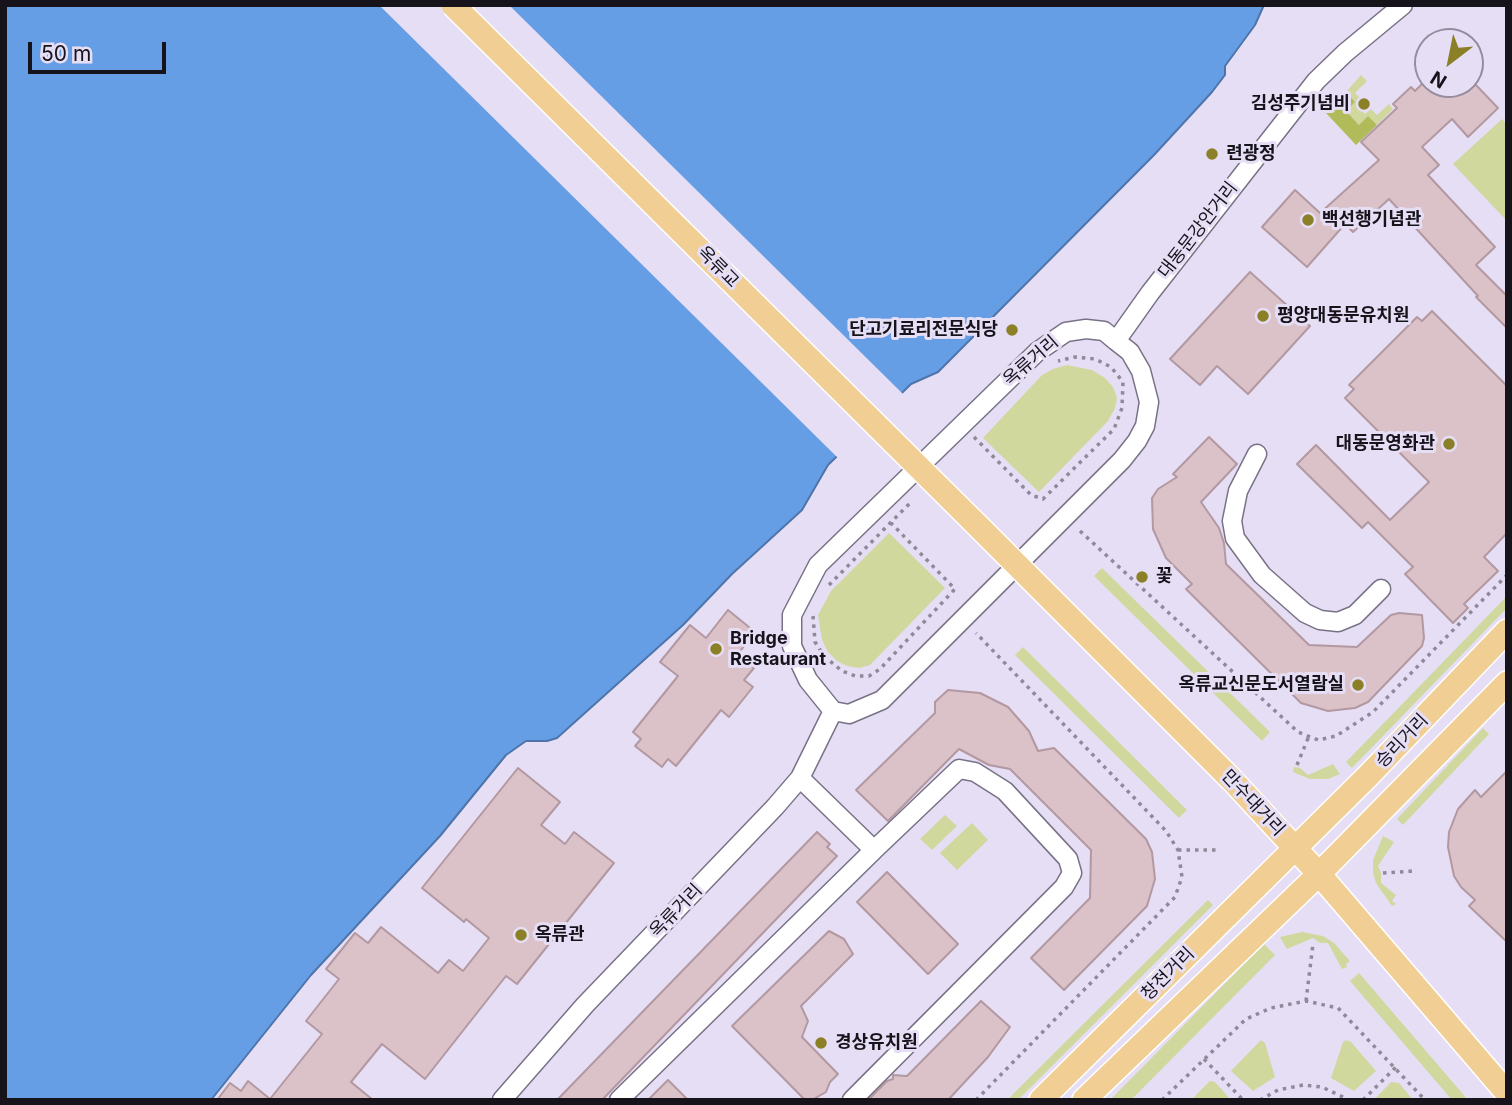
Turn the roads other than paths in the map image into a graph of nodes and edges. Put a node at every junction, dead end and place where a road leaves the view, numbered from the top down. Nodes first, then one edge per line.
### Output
1 (453, 5) edge
2 (1403, 5) edge
3 (1116, 341) junction
4 (1257, 454) dead end
5 (982, 530) joint
6 (1017, 565) junction
7 (1381, 589) dead end
8 (1507, 631) edge
9 (1507, 683) edge
10 (833, 711) junction
11 (800, 778) junction
12 (1295, 848) junction
13 (874, 850) junction
14 (1319, 874) junction
15 (1507, 1093) edge
16 (502, 1100) edge
17 (619, 1100) edge
18 (852, 1100) edge
19 (1041, 1100) edge
20 (1084, 1100) edge

1 - 5 main road, 옥류교, bridge
2 - 3 street, 대동문강안거리
3 - 6 street, 옥류거리
3 - 10 street, 옥류거리
4 - 7 street
5 - 6 main road, 만수대거리
6 - 10 street, 옥류거리
6 - 12 main road, 만수대거리
8 - 12 main road, 승리거리
9 - 14 main road, 승리거리
10 - 11 street, 옥류거리
11 - 13 street
11 - 16 street, 옥류거리
12 - 14 main road, 만수대거리
12 - 19 main road, 창전거리
13 - 17 street
13 - 18 street
14 - 15 main road, 만수대거리
14 - 20 main road, 창전거리

